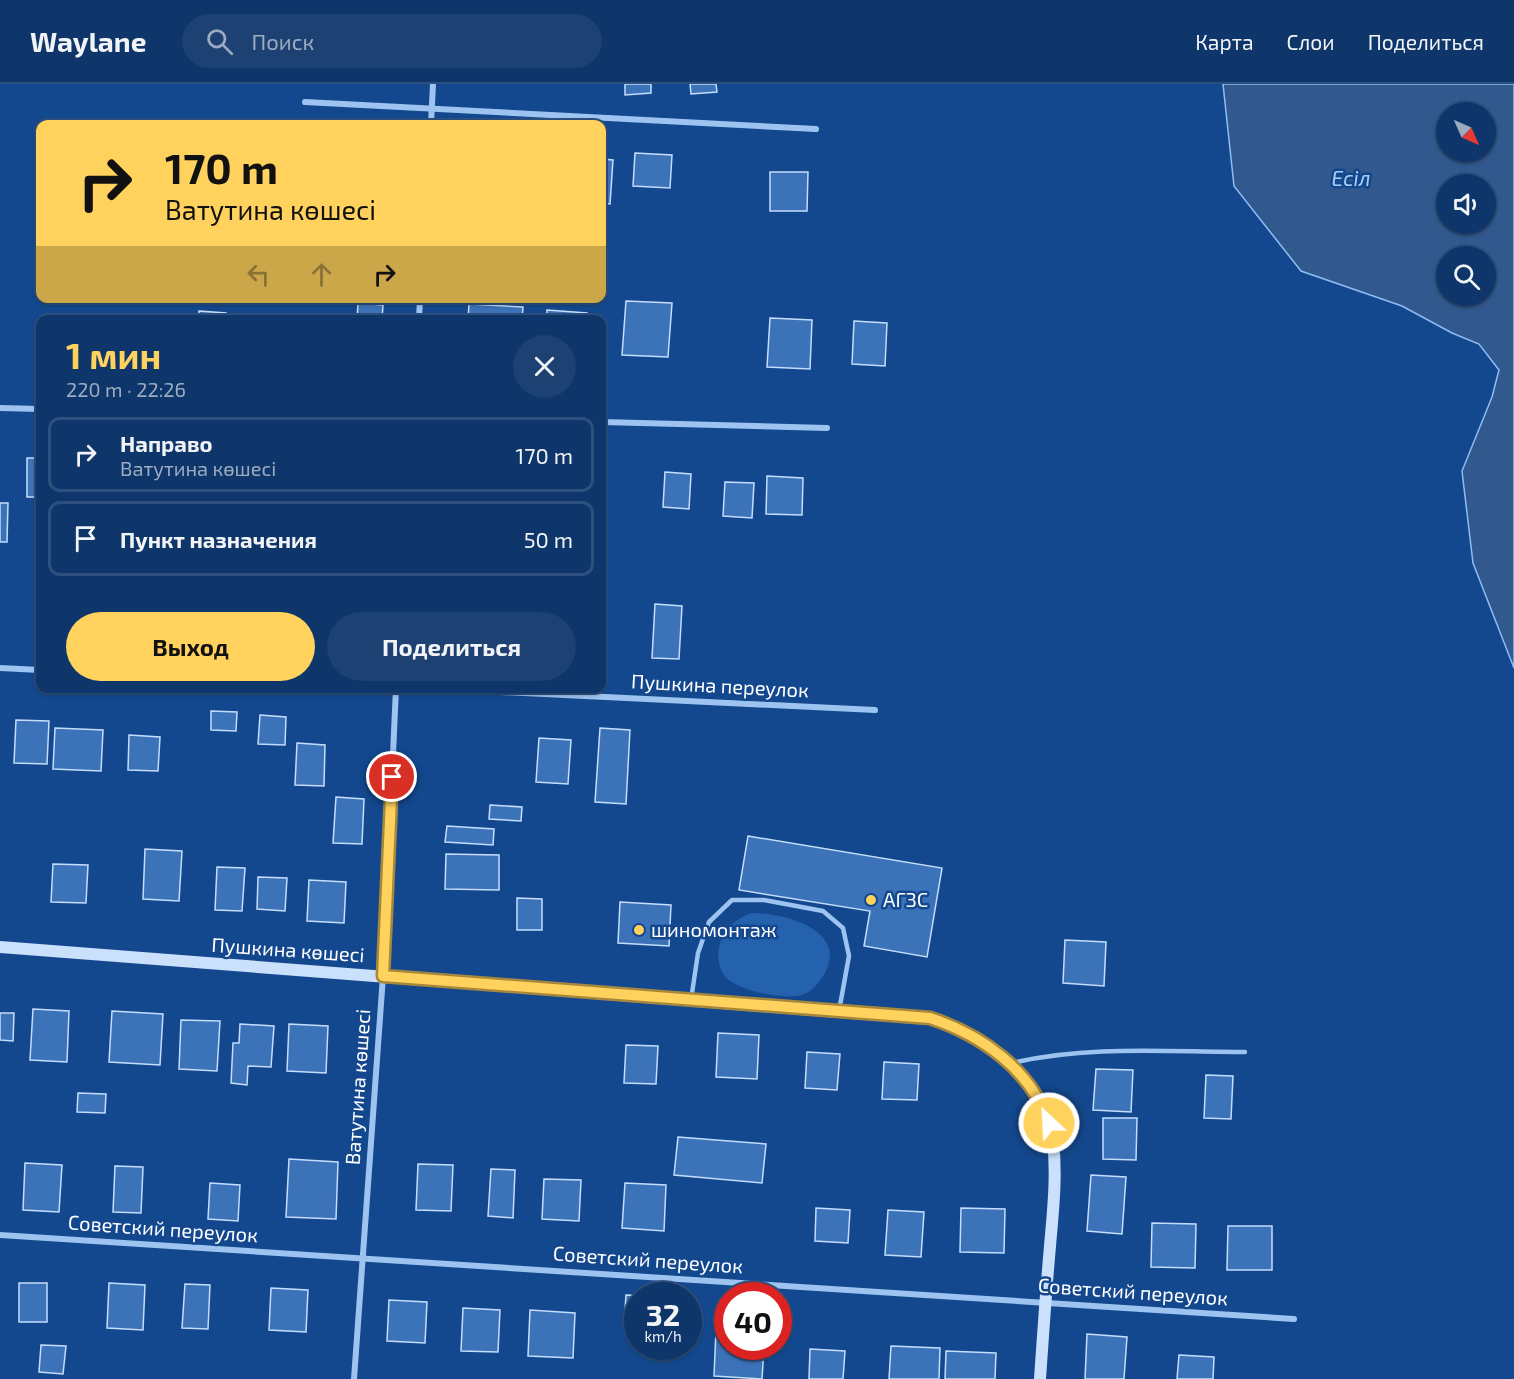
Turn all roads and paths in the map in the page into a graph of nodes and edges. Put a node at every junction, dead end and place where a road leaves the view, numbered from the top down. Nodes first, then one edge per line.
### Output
1 (433, 84) edge
2 (305, 102) dead end
3 (432, 109) junction
4 (431, 120) edge
5 (816, 129) dead end
6 (0, 408) edge
7 (36, 409) edge
8 (606, 422) edge
9 (827, 428) dead end
10 (0, 668) edge
11 (36, 670) edge
12 (396, 693) edge
13 (523, 693) edge
14 (875, 710) dead end
15 (0, 947) edge
16 (383, 976) junction
17 (691, 1000) junction
18 (839, 1011) junction
19 (1245, 1052) dead end
20 (1009, 1064) junction
21 (0, 1235) edge
22 (361, 1258) junction
23 (1046, 1302) junction
24 (1294, 1318) dead end
25 (354, 1379) edge
26 (1040, 1379) edge

1 - 3 street
2 - 3 street
3 - 4 street
3 - 5 street
6 - 7 street
8 - 9 street
10 - 11 street
12 - 16 street, Ватутина көшесі
13 - 14 street, Пушкина переулок
15 - 16 street, Пушкина көшесі
16 - 17 street, Пушкина көшесі
16 - 22 street, Ватутина көшесі
17 - 18 street, Пушкина көшесі
17 - 18 lane
18 - 20 street, Пушкина көшесі
19 - 20 lane
20 - 23 street, Пушкина көшесі
21 - 22 street, Советский переулок
22 - 23 street, Советский переулок
22 - 25 street, Ватутина көшесі
23 - 24 street, Советский переулок
23 - 26 street, Пушкина көшесі

